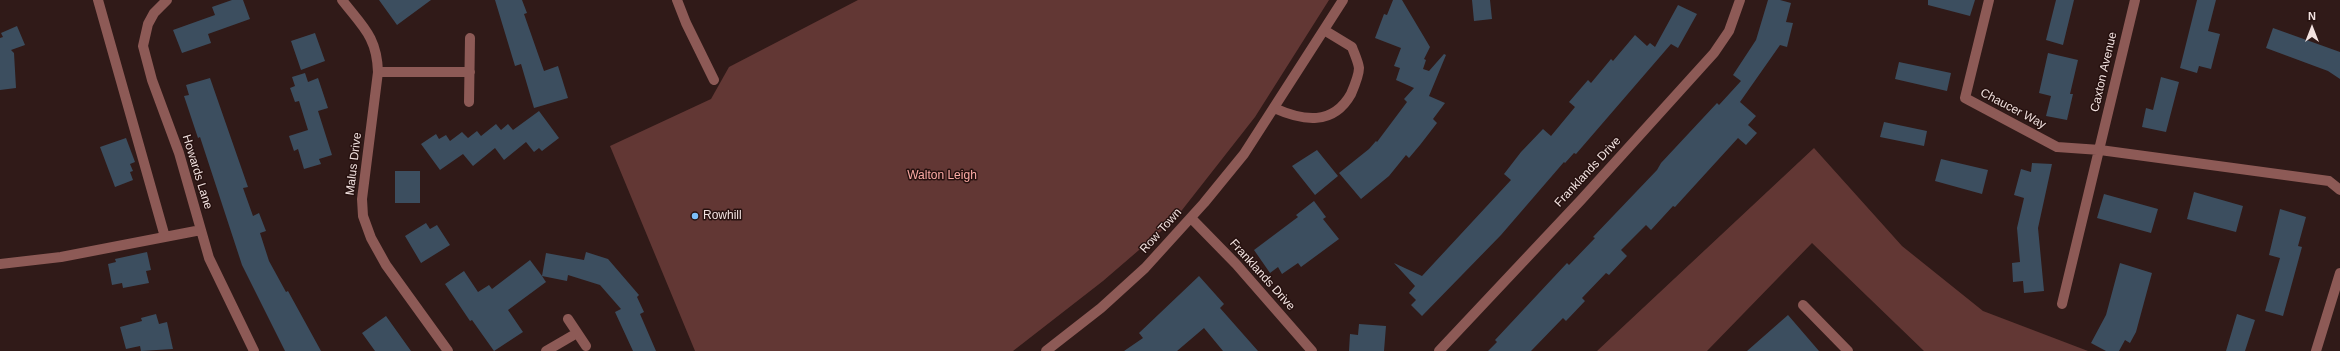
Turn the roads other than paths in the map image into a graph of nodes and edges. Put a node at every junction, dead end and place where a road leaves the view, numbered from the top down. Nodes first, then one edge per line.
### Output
1 (98, 0) edge
2 (167, 0) edge
3 (342, 0) edge
4 (677, 0) edge
5 (1343, 0) edge
6 (1740, 0) edge
7 (1989, 0) edge
8 (2134, 0) edge
9 (1324, 30) junction
10 (470, 38) dead end
11 (378, 72) junction
12 (470, 72) junction
13 (714, 80) dead end
14 (470, 102) dead end
15 (1274, 108) junction
16 (2100, 150) junction
17 (2340, 190) edge
18 (1191, 218) junction
19 (201, 230) junction
20 (165, 238) junction
21 (0, 264) edge
22 (2340, 272) edge
23 (2062, 304) dead end
24 (1804, 305) dead end
25 (568, 319) dead end
26 (577, 333) junction
27 (586, 346) dead end
28 (254, 351) edge
29 (448, 351) edge
30 (546, 351) edge
31 (1046, 351) edge
32 (1312, 351) edge
33 (1439, 351) edge
34 (1848, 351) edge
35 (2316, 351) edge

1 - 20 street
2 - 19 street, Howards Lane
3 - 11 street
4 - 13 street
5 - 9 street, Row Town
6 - 33 street, Franklands Drive
7 - 16 street, Chaucer Way
8 - 16 street, Caxton Avenue
9 - 15 street, Row Town
9 - 15 street
10 - 12 street
11 - 12 street
11 - 29 street, Malus Drive
12 - 14 street
15 - 18 street, Row Town
16 - 17 street, Chaucer Way
16 - 23 street
18 - 31 street, Row Town
18 - 32 street, Franklands Drive
19 - 20 street
19 - 28 street, Howards Lane
20 - 21 street
22 - 35 street
24 - 34 street
25 - 26 street
26 - 27 street
26 - 30 street

